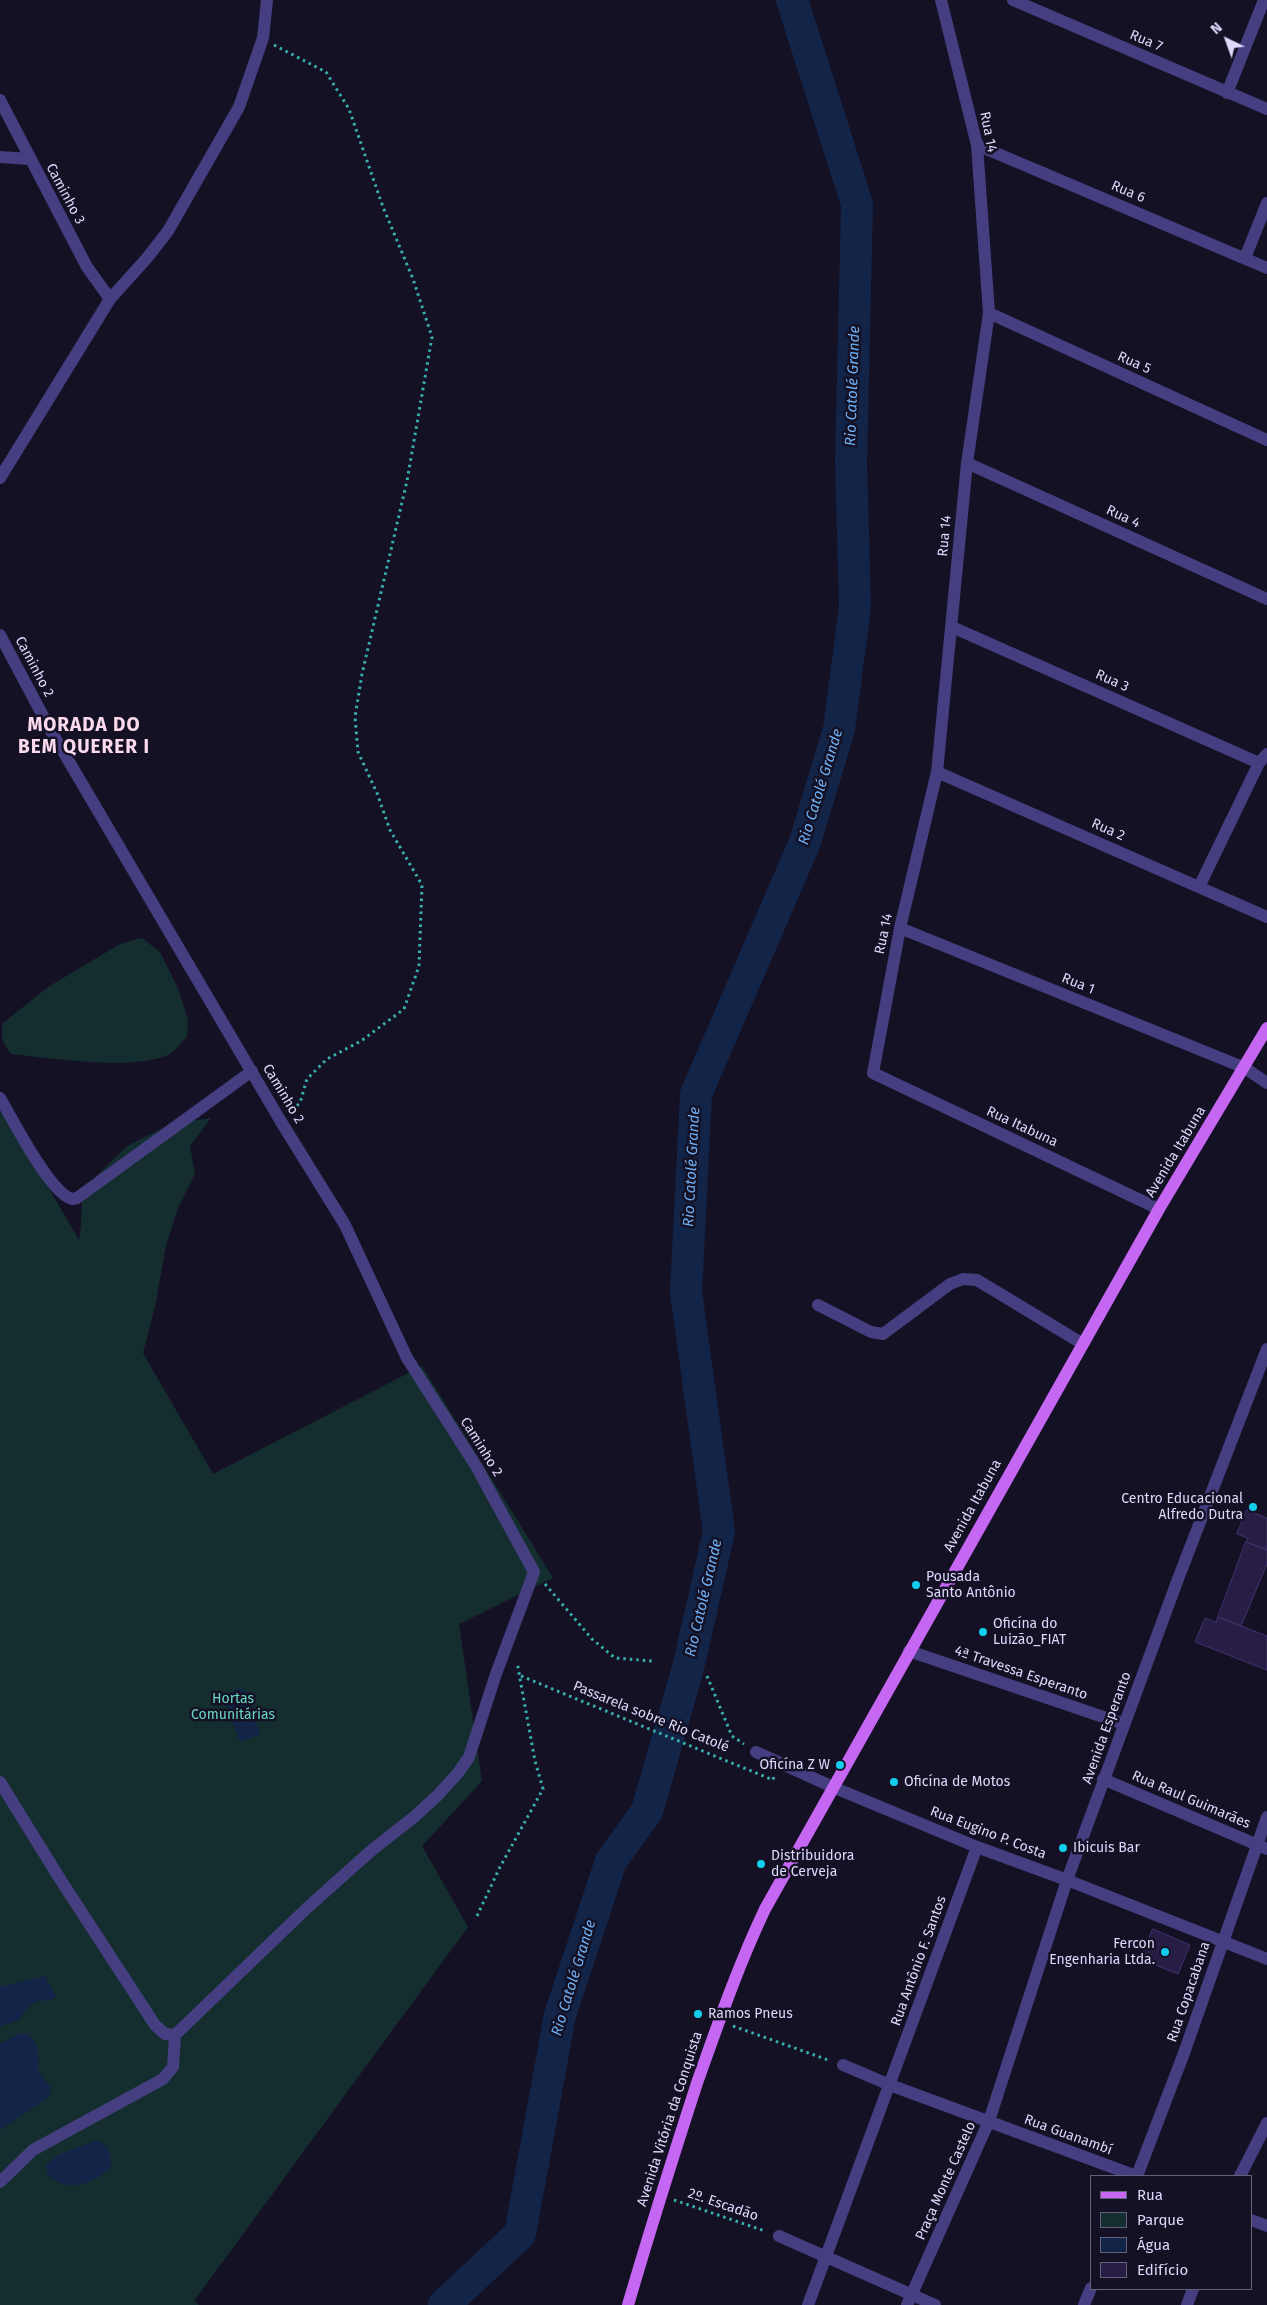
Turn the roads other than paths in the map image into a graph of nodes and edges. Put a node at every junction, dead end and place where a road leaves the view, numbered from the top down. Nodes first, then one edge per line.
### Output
1 (267, 0) edge
2 (941, 0) edge
3 (1013, 0) edge
4 (1264, 0) edge
5 (1227, 93) junction
6 (0, 100) edge
7 (1267, 109) edge
8 (977, 144) junction
9 (0, 157) edge
10 (30, 159) junction
11 (1267, 203) edge
12 (1245, 258) junction
13 (1267, 268) edge
14 (110, 299) junction
15 (989, 314) junction
16 (1267, 440) edge
17 (968, 462) junction
18 (0, 478) edge
19 (1267, 599) edge
20 (952, 628) junction
21 (0, 635) edge
22 (1263, 758) edge
23 (937, 772) junction
24 (1199, 887) junction
25 (1267, 916) edge
26 (900, 928) junction
27 (1267, 1028) edge
28 (1245, 1068) junction
29 (252, 1071) junction
30 (873, 1073) joint
31 (1267, 1083) edge
32 (0, 1098) edge
33 (1159, 1209) junction
34 (818, 1305) dead end
35 (1083, 1344) junction
36 (1267, 1349) edge
37 (909, 1651) junction
38 (1124, 1724) junction
39 (756, 1752) road end
40 (1103, 1779) junction
41 (0, 1782) edge
42 (835, 1788) junction
43 (1267, 1817) edge
44 (977, 1847) junction
45 (1262, 1847) edge
46 (1067, 1880) junction
47 (1223, 1942) junction
48 (1267, 1959) edge
49 (175, 2035) junction
50 (843, 2065) road end
51 (890, 2085) junction
52 (989, 2121) junction
53 (1267, 2123) edge
54 (1134, 2175) edge
55 (1137, 2175) edge
56 (1241, 2175) edge
57 (0, 2182) edge
58 (1252, 2220) edge
59 (1267, 2226) edge
60 (779, 2236) road end
61 (826, 2259) junction
62 (1090, 2290) edge
63 (1193, 2290) edge
64 (909, 2300) edge
65 (628, 2305) edge
66 (808, 2305) edge
67 (935, 2305) edge
68 (1084, 2305) edge
69 (1187, 2305) edge

1 - 14 street
2 - 8 street, Rua 14
3 - 5 street, Rua 7
4 - 5 street
5 - 7 street, Rua 7
6 - 10 street, Caminho 3
8 - 12 street, Rua 6
8 - 15 street, Rua 14
9 - 10 street
10 - 14 street, Caminho 3
11 - 12 street
12 - 13 street, Rua 6
14 - 18 street
15 - 16 street, Rua 5
15 - 17 street, Rua 14
17 - 19 street, Rua 4
17 - 20 street, Rua 14
20 - 22 street, Rua 3
20 - 23 street, Rua 14
21 - 29 street, Caminho 2
22 - 24 street
23 - 24 street, Rua 2
23 - 26 street, Rua 14
24 - 25 street, Rua 2
26 - 28 street, Rua 1
26 - 30 street, Rua 14
27 - 28 main road, Avenida Itabuna
28 - 31 street, Rua 1
28 - 33 main road, Avenida Itabuna
29 - 32 street
29 - 49 street, Caminho 2
30 - 33 street, Rua Itabuna
33 - 35 main road, Avenida Itabuna
34 - 35 street
35 - 37 main road, Avenida Itabuna
36 - 38 street, Avenida Esperanto
37 - 38 street, 4ª Travessa Esperanto
37 - 42 main road, Avenida Itabuna
38 - 40 street, Avenida Esperanto
39 - 42 street, Rua Eugino P. Costa
40 - 45 street, Rua Raul Guimarães
40 - 46 street, Avenida Esperanto
41 - 49 street
42 - 44 street, Rua Eugino P. Costa
42 - 65 main road, Avenida Vitória da Conquista
43 - 45 street, Rua Copacabana
44 - 46 street, Rua Eugino P. Costa
44 - 51 street, Rua Antônio F. Santos
45 - 47 street, Rua Copacabana
46 - 47 street, Rua Eugino P. Costa
46 - 52 street, Avenida Esperanto
47 - 48 street, Rua Eugino P. Costa
47 - 55 street, Rua Copacabana
49 - 57 street
50 - 51 street
51 - 52 street, Praça Monte Castelo
51 - 61 street
52 - 54 street, Rua Guanambí
52 - 64 street, Praça Monte Castelo
53 - 56 street
58 - 59 street
60 - 61 street
61 - 64 street
61 - 66 street
62 - 68 street
63 - 69 street
64 - 67 street

